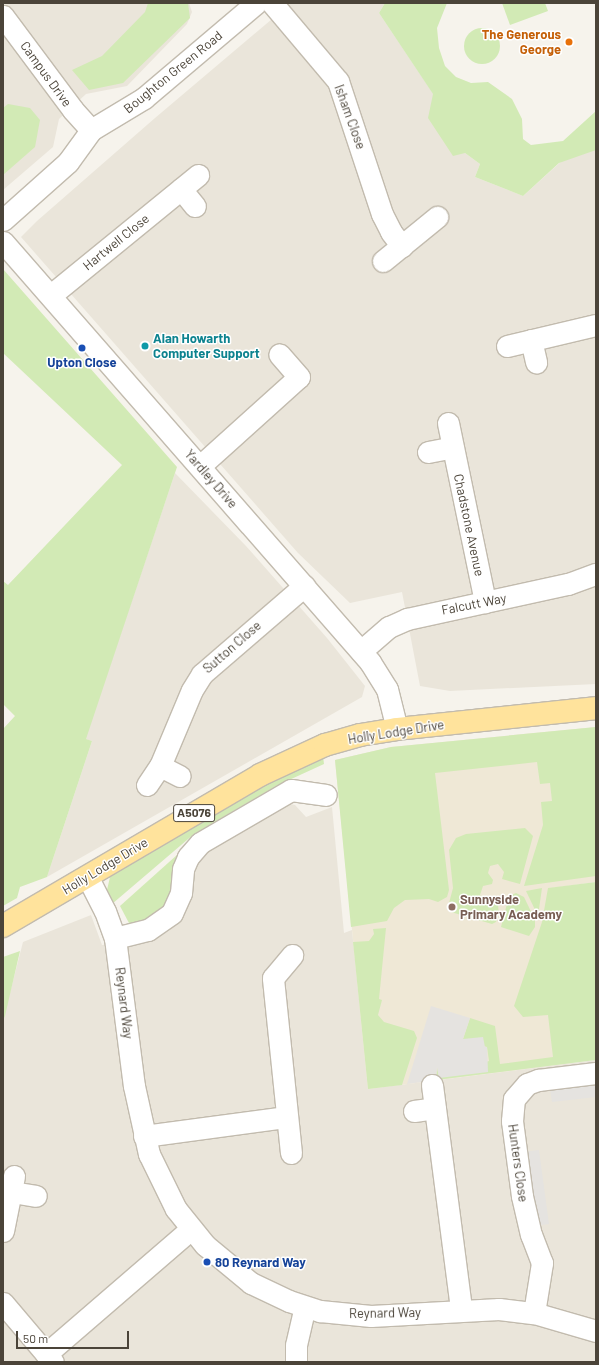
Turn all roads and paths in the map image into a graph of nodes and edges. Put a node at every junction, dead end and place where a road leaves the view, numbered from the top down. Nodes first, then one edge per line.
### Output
1 (256, 3) edge
2 (272, 3) edge
3 (3, 16) edge
4 (91, 130) junction
5 (198, 175) dead end
6 (181, 189) junction
7 (195, 206) dead end
8 (437, 217) dead end
9 (3, 220) edge
10 (3, 242) edge
11 (402, 246) junction
12 (383, 261) dead end
13 (51, 295) junction
14 (596, 325) edge
15 (531, 340) junction
16 (507, 346) dead end
17 (279, 354) dead end
18 (536, 362) dead end
19 (448, 422) dead end
20 (453, 447) junction
21 (428, 452) dead end
22 (200, 466) junction
23 (596, 574) edge
24 (304, 586) junction
25 (485, 602) junction
26 (361, 651) junction
27 (596, 708) edge
28 (397, 729) junction
29 (160, 766) junction
30 (180, 776) dead end
31 (147, 785) dead end
32 (326, 795) dead end
33 (87, 876) junction
34 (3, 926) edge
35 (115, 938) junction
36 (292, 955) dead end
37 (596, 1073) edge
38 (432, 1085) dead end
39 (435, 1108) junction
40 (414, 1111) dead end
41 (287, 1117) junction
42 (144, 1136) junction
43 (291, 1153) dead end
44 (36, 1196) dead end
45 (191, 1229) junction
46 (3, 1231) edge
47 (3, 1304) edge
48 (305, 1307) junction
49 (461, 1309) junction
50 (534, 1313) junction
51 (596, 1331) edge
52 (49, 1358) edge
53 (296, 1362) edge

1 - 4 street, Boughton Green Road
2 - 11 street, Isham Close
3 - 4 street, Campus Drive
4 - 9 street, Boughton Green Road
5 - 6 street, Hartwell Close
6 - 7 street
6 - 13 street, Hartwell Close
8 - 11 street
10 - 13 street, Yardley Drive
11 - 12 street
13 - 22 street, Yardley Drive
14 - 15 street
15 - 16 street
15 - 18 street
17 - 22 street
19 - 20 street, Chadstone Avenue
20 - 21 street
20 - 25 street, Chadstone Avenue
22 - 24 street, Yardley Drive
23 - 25 street, Falcutt Way
24 - 26 street, Yardley Drive
24 - 29 street, Sutton Close
25 - 26 street, Falcutt Way
26 - 28 street, Yardley Drive
27 - 28 main road, Holly Lodge Drive / A5076
28 - 33 main road, Holly Lodge Drive / A5076
29 - 30 street
29 - 31 street, Sutton Close
32 - 35 street
33 - 34 main road, Holly Lodge Drive / A5076
33 - 35 street, Reynard Way
35 - 42 street, Reynard Way
36 - 41 street
37 - 50 street, Hunters Close
38 - 39 street
39 - 40 street
39 - 49 street
41 - 42 street
41 - 43 street
42 - 45 street, Reynard Way
44 - 46 street
45 - 48 street, Reynard Way
45 - 52 street
47 - 52 street
48 - 49 street, Reynard Way
48 - 53 street
49 - 50 street, Reynard Way
50 - 51 street, Reynard Way

